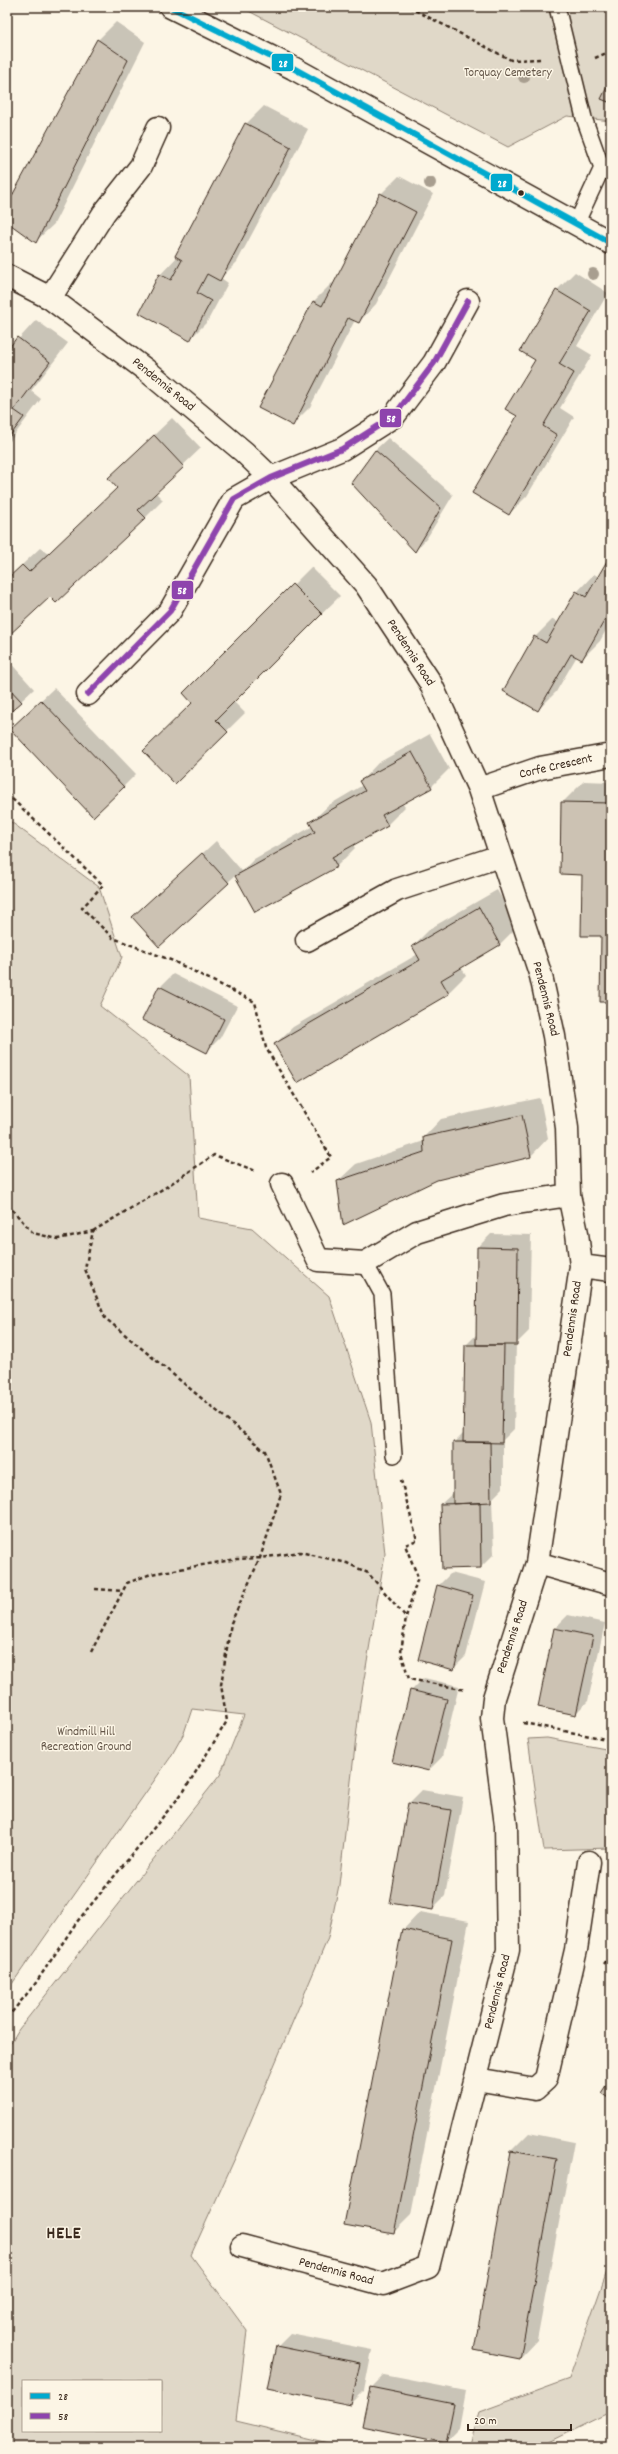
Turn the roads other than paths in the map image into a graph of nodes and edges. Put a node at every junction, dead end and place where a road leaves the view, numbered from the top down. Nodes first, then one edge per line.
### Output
1 (171, 7) edge
2 (557, 7) edge
3 (158, 128) dead end
4 (606, 166) edge
5 (576, 224) junction
6 (611, 243) edge
7 (7, 276) edge
8 (50, 298) junction
9 (468, 301) dead end
10 (271, 478) junction
11 (88, 694) dead end
12 (611, 754) edge
13 (479, 789) junction
14 (500, 856) junction
15 (308, 940) dead end
16 (282, 1184) road end
17 (569, 1195) junction
18 (365, 1262) junction
19 (581, 1266) junction
20 (611, 1270) edge
21 (394, 1455) road end
22 (537, 1564) junction
23 (611, 1584) edge
24 (589, 1862) dead end
25 (476, 2079) junction
26 (242, 2246) dead end

1 - 5 street
2 - 4 lane
3 - 8 street
4 - 5 lane
5 - 6 street
7 - 8 street, Pendennis Road
8 - 10 street, Pendennis Road
9 - 10 street
10 - 11 street
10 - 13 street, Pendennis Road
12 - 13 street, Corfe Crescent
13 - 14 street, Pendennis Road
14 - 15 street
14 - 17 street, Pendennis Road
16 - 18 street
17 - 18 street
17 - 19 street, Pendennis Road
18 - 21 lane
19 - 20 street
19 - 22 street, Pendennis Road
22 - 23 street
22 - 25 street, Pendennis Road
24 - 25 street
25 - 26 street, Pendennis Road

